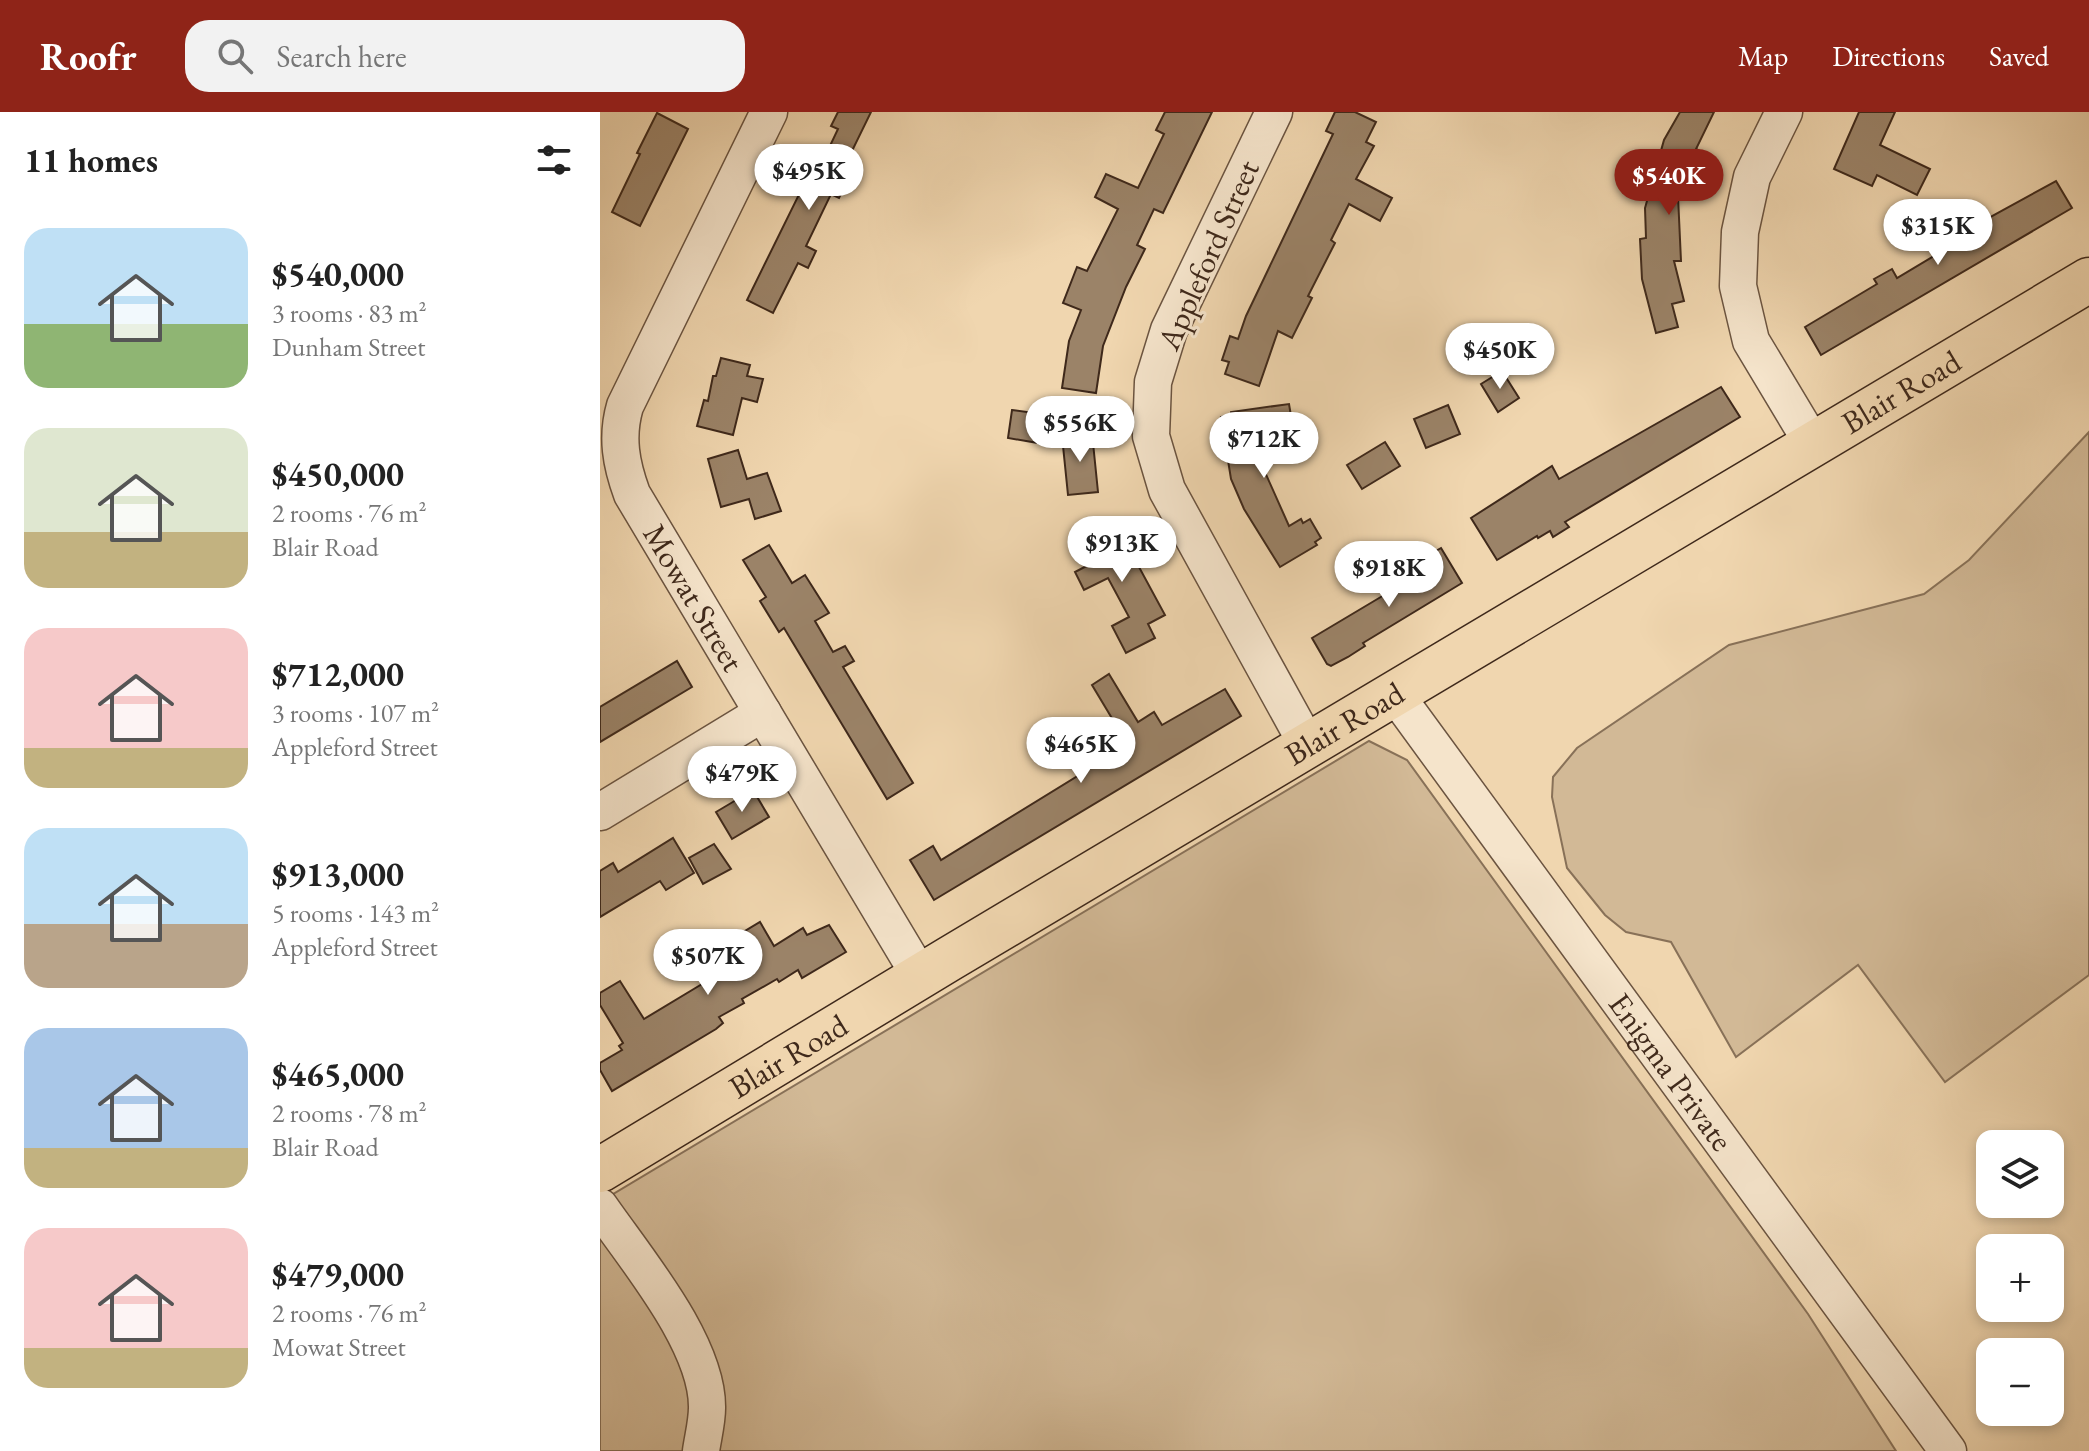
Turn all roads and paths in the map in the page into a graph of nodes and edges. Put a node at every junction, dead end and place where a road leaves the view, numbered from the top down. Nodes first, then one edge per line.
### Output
1 (769, 112) edge
2 (1274, 112) edge
3 (1784, 112) edge
4 (2089, 280) edge
5 (610, 442) edge
6 (1814, 446) junction
7 (1395, 694) junction
8 (763, 713) junction
9 (1308, 746) junction
10 (600, 812) edge
11 (920, 976) junction
12 (600, 1170) edge
13 (600, 1207) edge
14 (701, 1451) edge
15 (1948, 1451) edge

1 - 5 street, Mowat Street
2 - 9 street, Appleford Street
3 - 6 street
4 - 6 main road, Blair Road
5 - 8 street, Mowat Street
6 - 7 main road, Blair Road
7 - 9 main road, Blair Road
7 - 15 street, Enigma Private
8 - 10 street
8 - 11 street, Mowat Street
9 - 11 main road, Blair Road
11 - 12 main road, Blair Road
13 - 14 street

